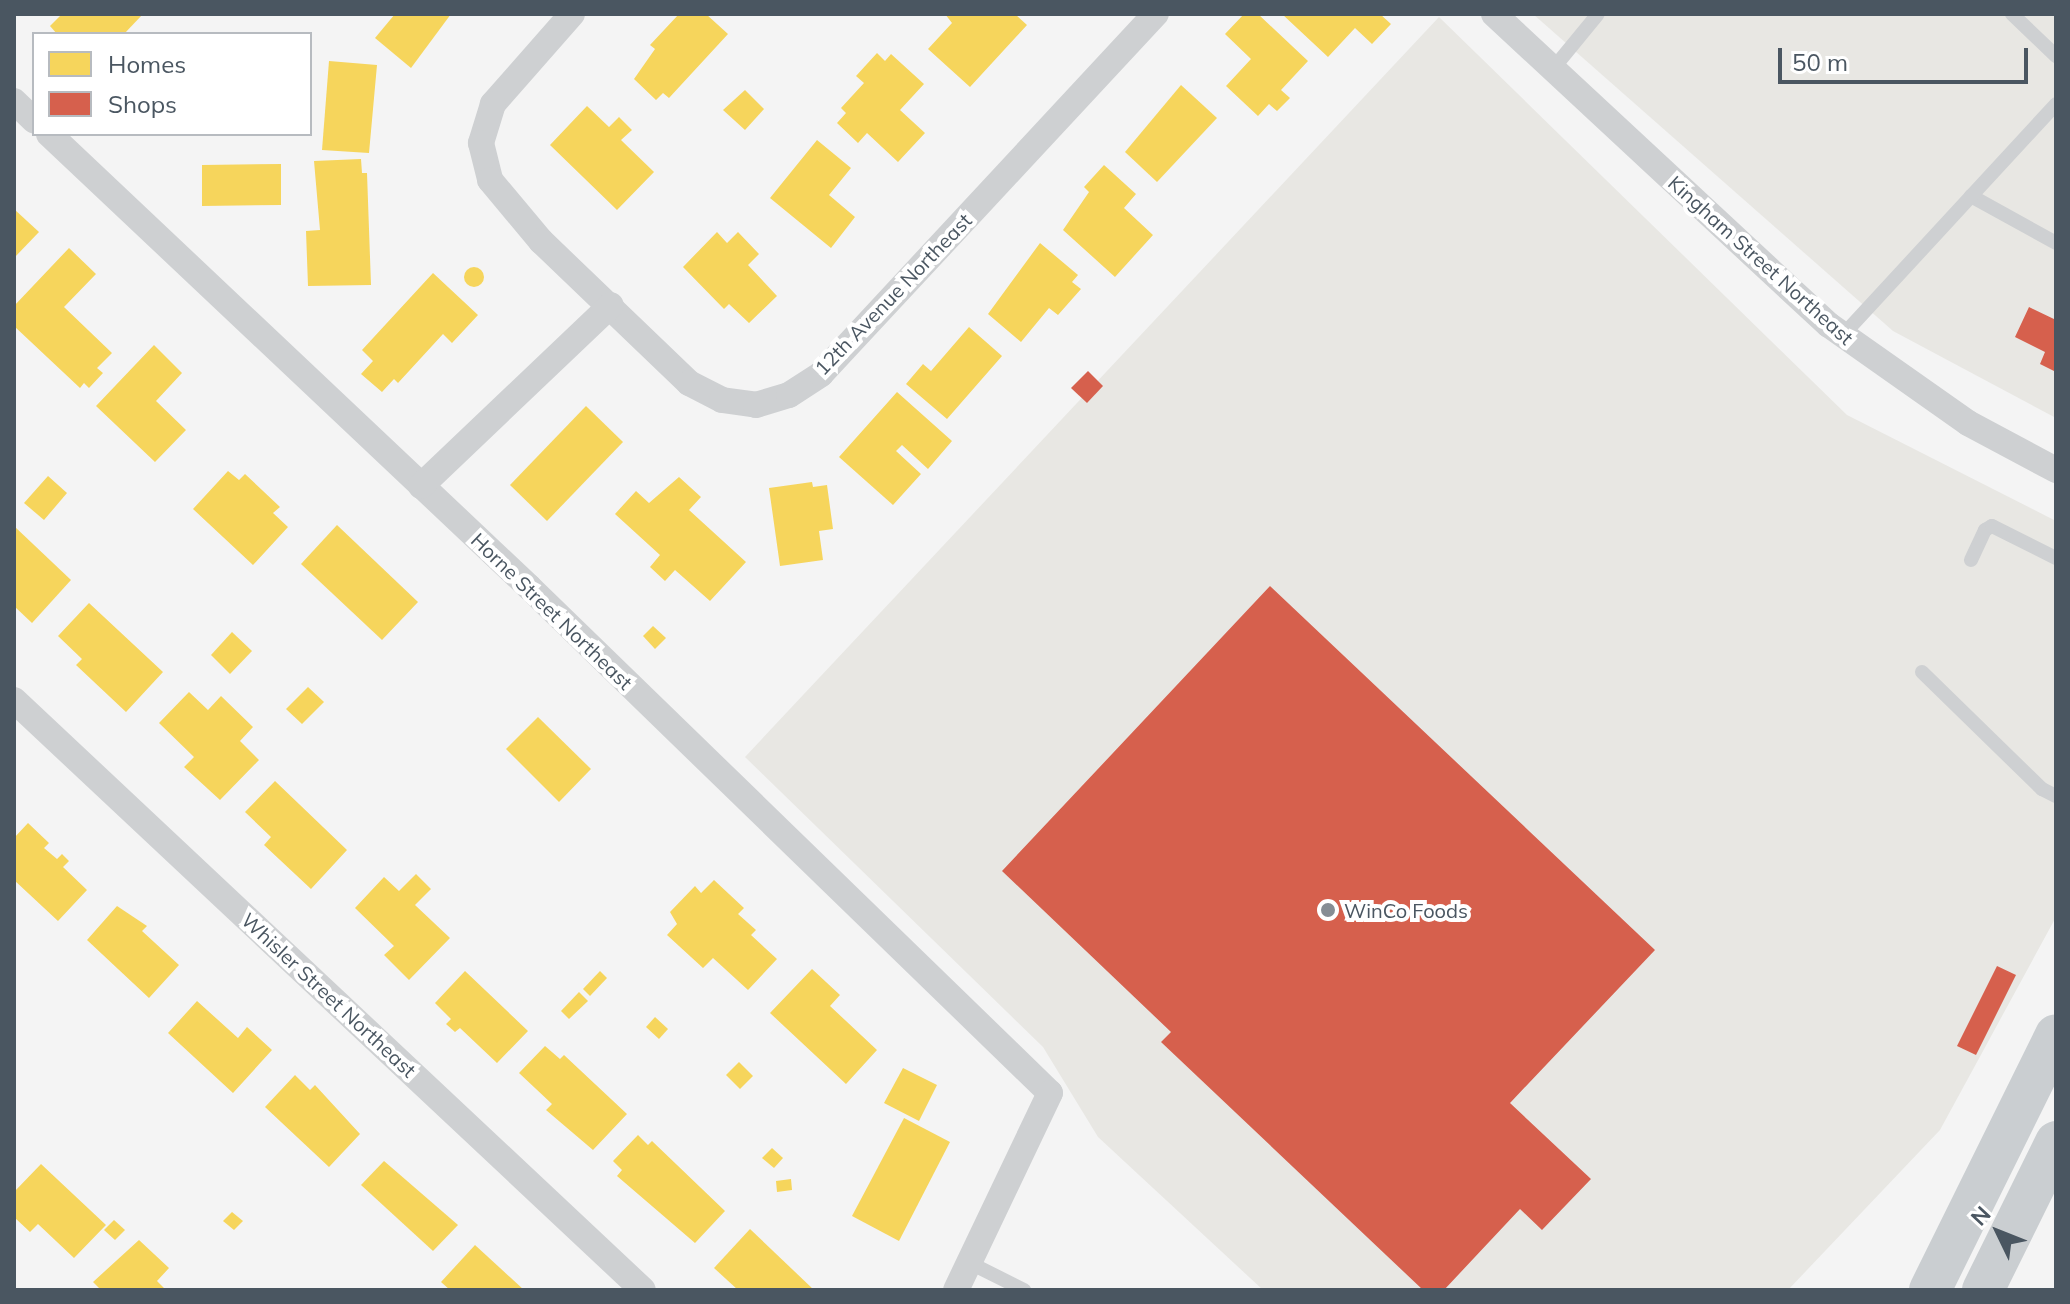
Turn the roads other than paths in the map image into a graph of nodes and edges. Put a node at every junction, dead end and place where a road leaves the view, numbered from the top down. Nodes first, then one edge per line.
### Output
1 (572, 14) edge
2 (1156, 14) edge
3 (1494, 14) edge
4 (1598, 14) edge
5 (2012, 14) edge
6 (2056, 56) edge
7 (1552, 70) junction
8 (14, 101) edge
9 (2056, 104) edge
10 (32, 118) edge
11 (51, 136) edge
12 (1971, 196) junction
13 (2056, 243) edge
14 (611, 305) junction
15 (1843, 335) junction
16 (2056, 470) edge
17 (421, 486) junction
18 (2056, 558) edge
19 (1971, 560) dead end
20 (1922, 672) dead end
21 (14, 700) edge
22 (2056, 796) edge
23 (2056, 1035) edge
24 (2055, 1148) edge
25 (968, 1262) junction
26 (643, 1290) edge
27 (956, 1290) edge
28 (1024, 1290) edge
29 (1930, 1290) edge
30 (1984, 1290) edge

1 - 14 street, 12th Avenue Northeast
2 - 14 street, 12th Avenue Northeast
3 - 7 street, Kingham Street Northeast
4 - 7 lane
5 - 6 lane
7 - 15 street, Kingham Street Northeast
8 - 10 street
9 - 12 lane
11 - 17 street, Horne Street Northeast
12 - 13 lane
12 - 15 lane
14 - 17 street
15 - 16 street, Kingham Street Northeast
17 - 25 street, Horne Street Northeast
18 - 19 lane
20 - 22 lane
21 - 26 street, Whisler Street Northeast
23 - 29 main road
24 - 30 main road
25 - 27 street
25 - 28 lane

